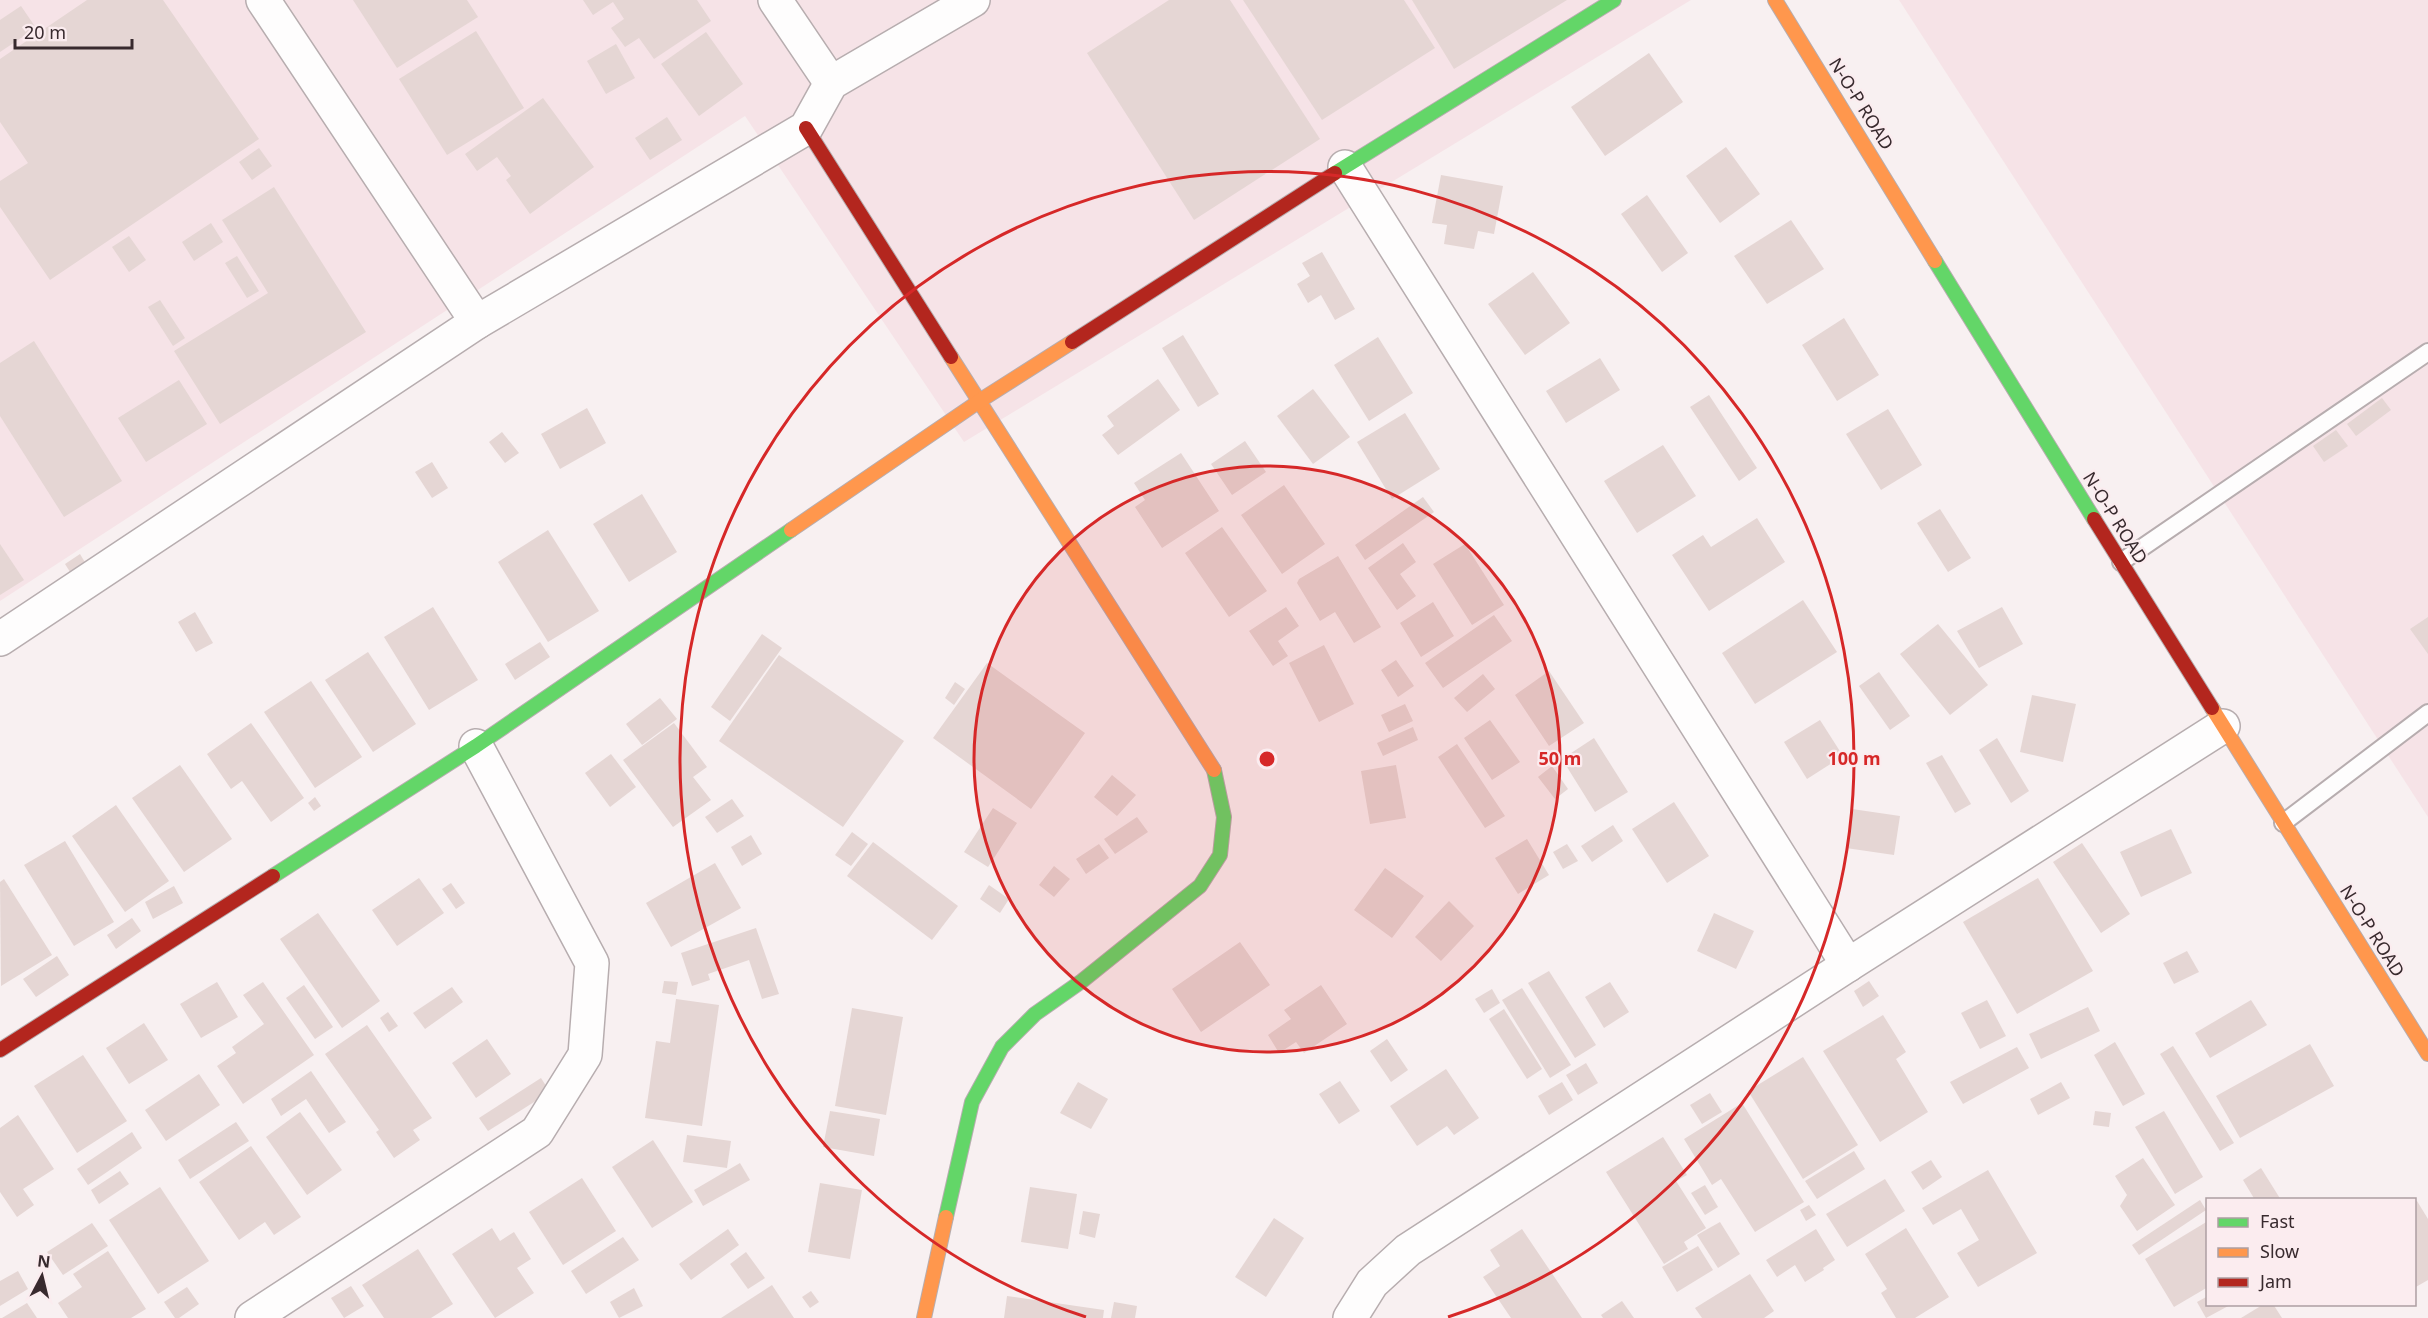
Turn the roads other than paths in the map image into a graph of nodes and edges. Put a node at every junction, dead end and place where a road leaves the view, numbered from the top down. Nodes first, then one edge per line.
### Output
1 (262, 0) edge
2 (775, 0) edge
3 (973, 0) edge
4 (1614, 0) edge
5 (1775, 0) edge
6 (831, 83) junction
7 (806, 128) junction
8 (1345, 167) junction
9 (477, 322) junction
10 (2428, 352) edge
11 (981, 400) junction
12 (2121, 562) junction
13 (0, 639) edge
14 (2428, 713) edge
15 (2223, 726) junction
16 (476, 746) junction
17 (2283, 823) junction
18 (1848, 964) junction
19 (0, 1050) edge
20 (2428, 1054) edge
21 (252, 1318) edge
22 (924, 1318) edge
23 (1350, 1318) edge

1 - 9 street
2 - 6 street
3 - 6 street
4 - 8 street
5 - 12 street, N-O-P ROAD
6 - 7 street
7 - 9 street
7 - 11 street
8 - 11 street
8 - 18 street
9 - 13 street
10 - 12 lane
11 - 16 street
11 - 22 street
12 - 15 street, N-O-P ROAD
14 - 17 lane
15 - 17 street, N-O-P ROAD
15 - 18 street
16 - 19 street
16 - 21 street
17 - 20 street, N-O-P ROAD
18 - 23 street

